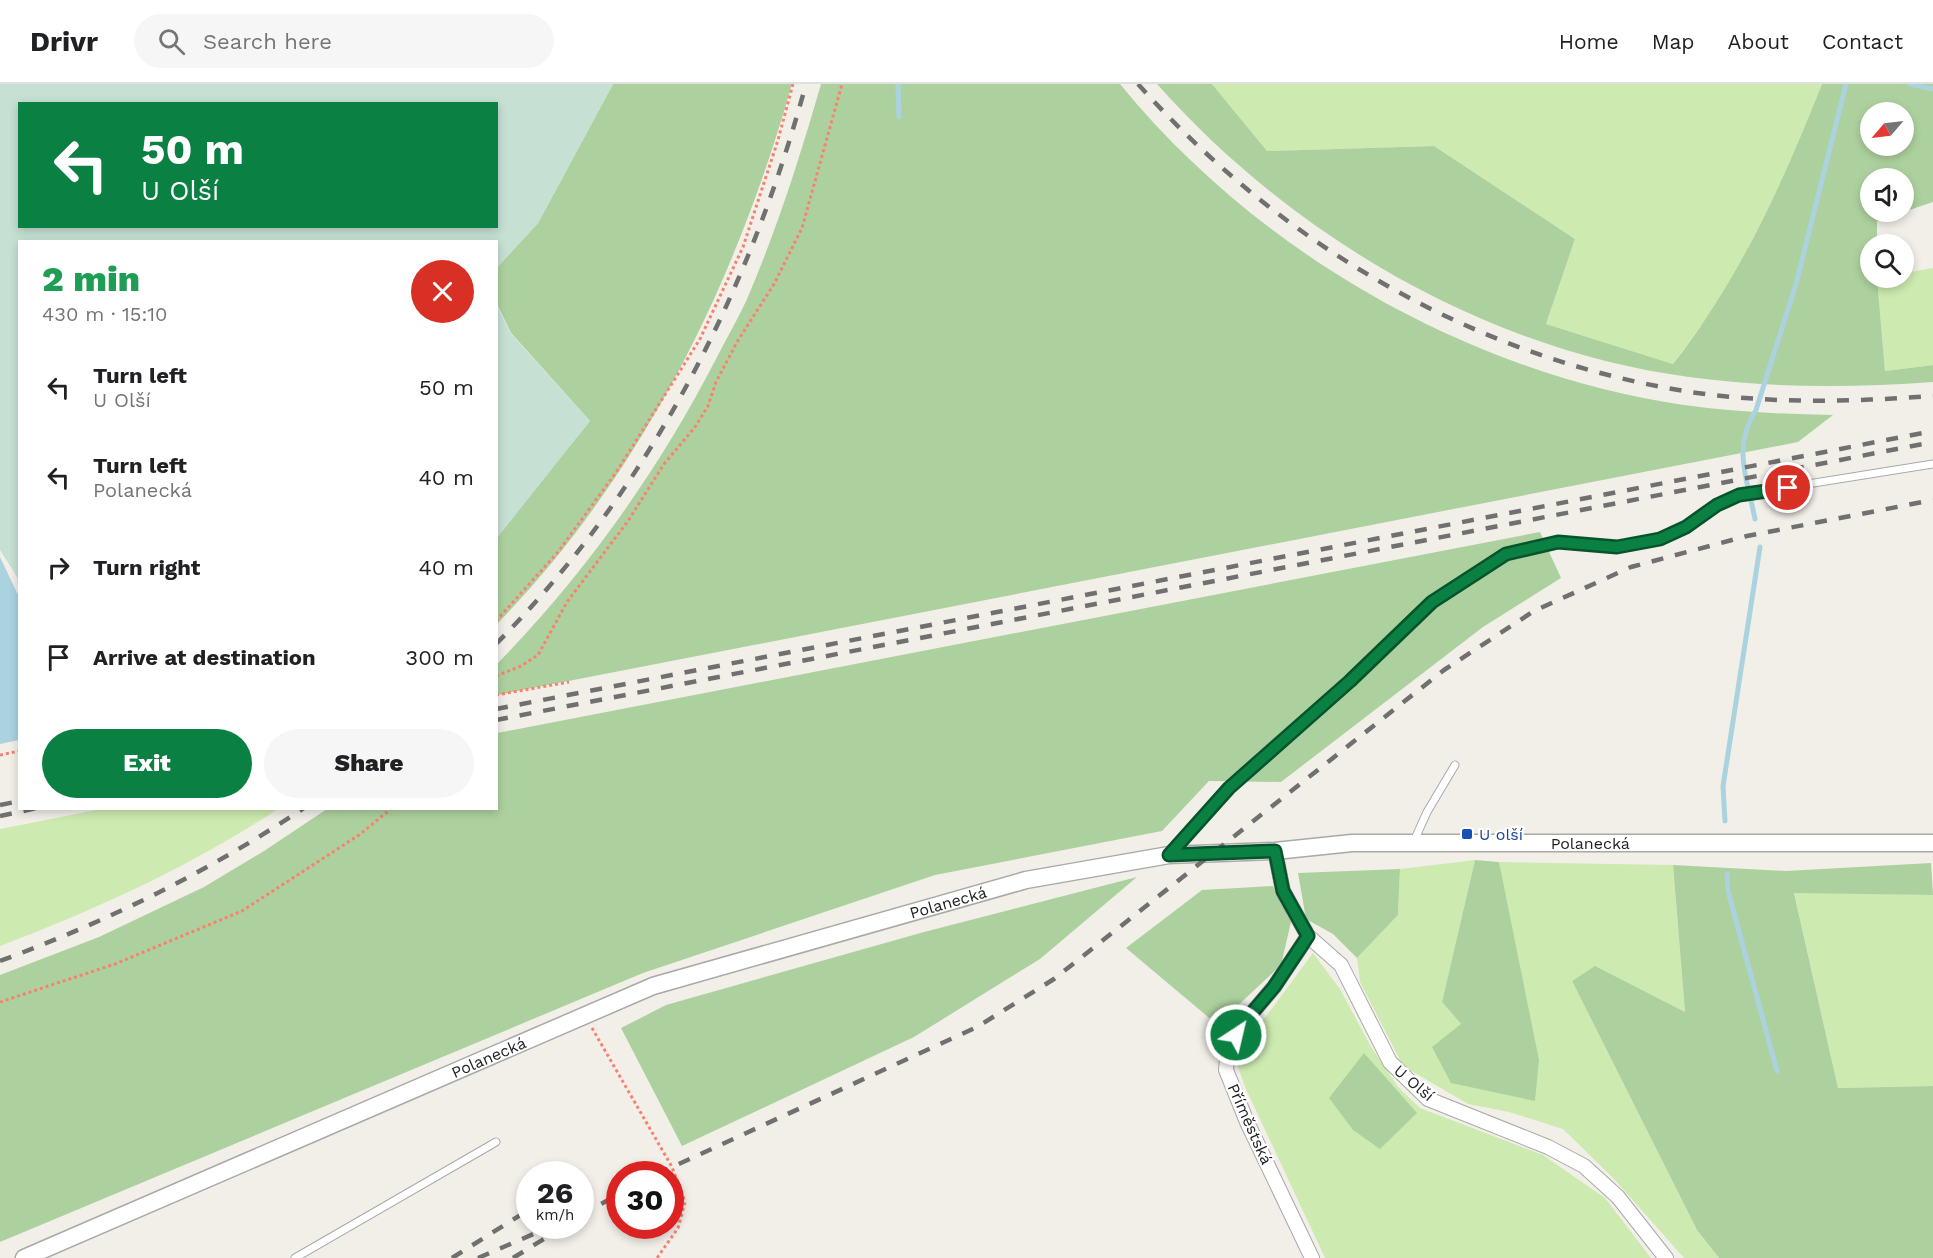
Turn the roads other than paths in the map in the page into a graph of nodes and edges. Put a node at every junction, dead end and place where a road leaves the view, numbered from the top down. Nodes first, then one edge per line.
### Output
1 (1933, 464) edge
2 (1455, 765) dead end
3 (1413, 843) junction
4 (1933, 843) edge
5 (1275, 851) junction
6 (1169, 855) junction
7 (1308, 936) junction
8 (496, 1143) dead end
9 (24, 1258) edge
10 (295, 1258) edge
11 (1312, 1258) edge
12 (1666, 1258) edge

1 - 6 lane
2 - 3 lane
3 - 4 street, Polanecká
3 - 5 street, Polanecká
5 - 6 street, Polanecká
5 - 7 street, U Olší
6 - 9 street, Polanecká
7 - 11 street, Příměstská
7 - 12 street, U Olší
8 - 10 lane

